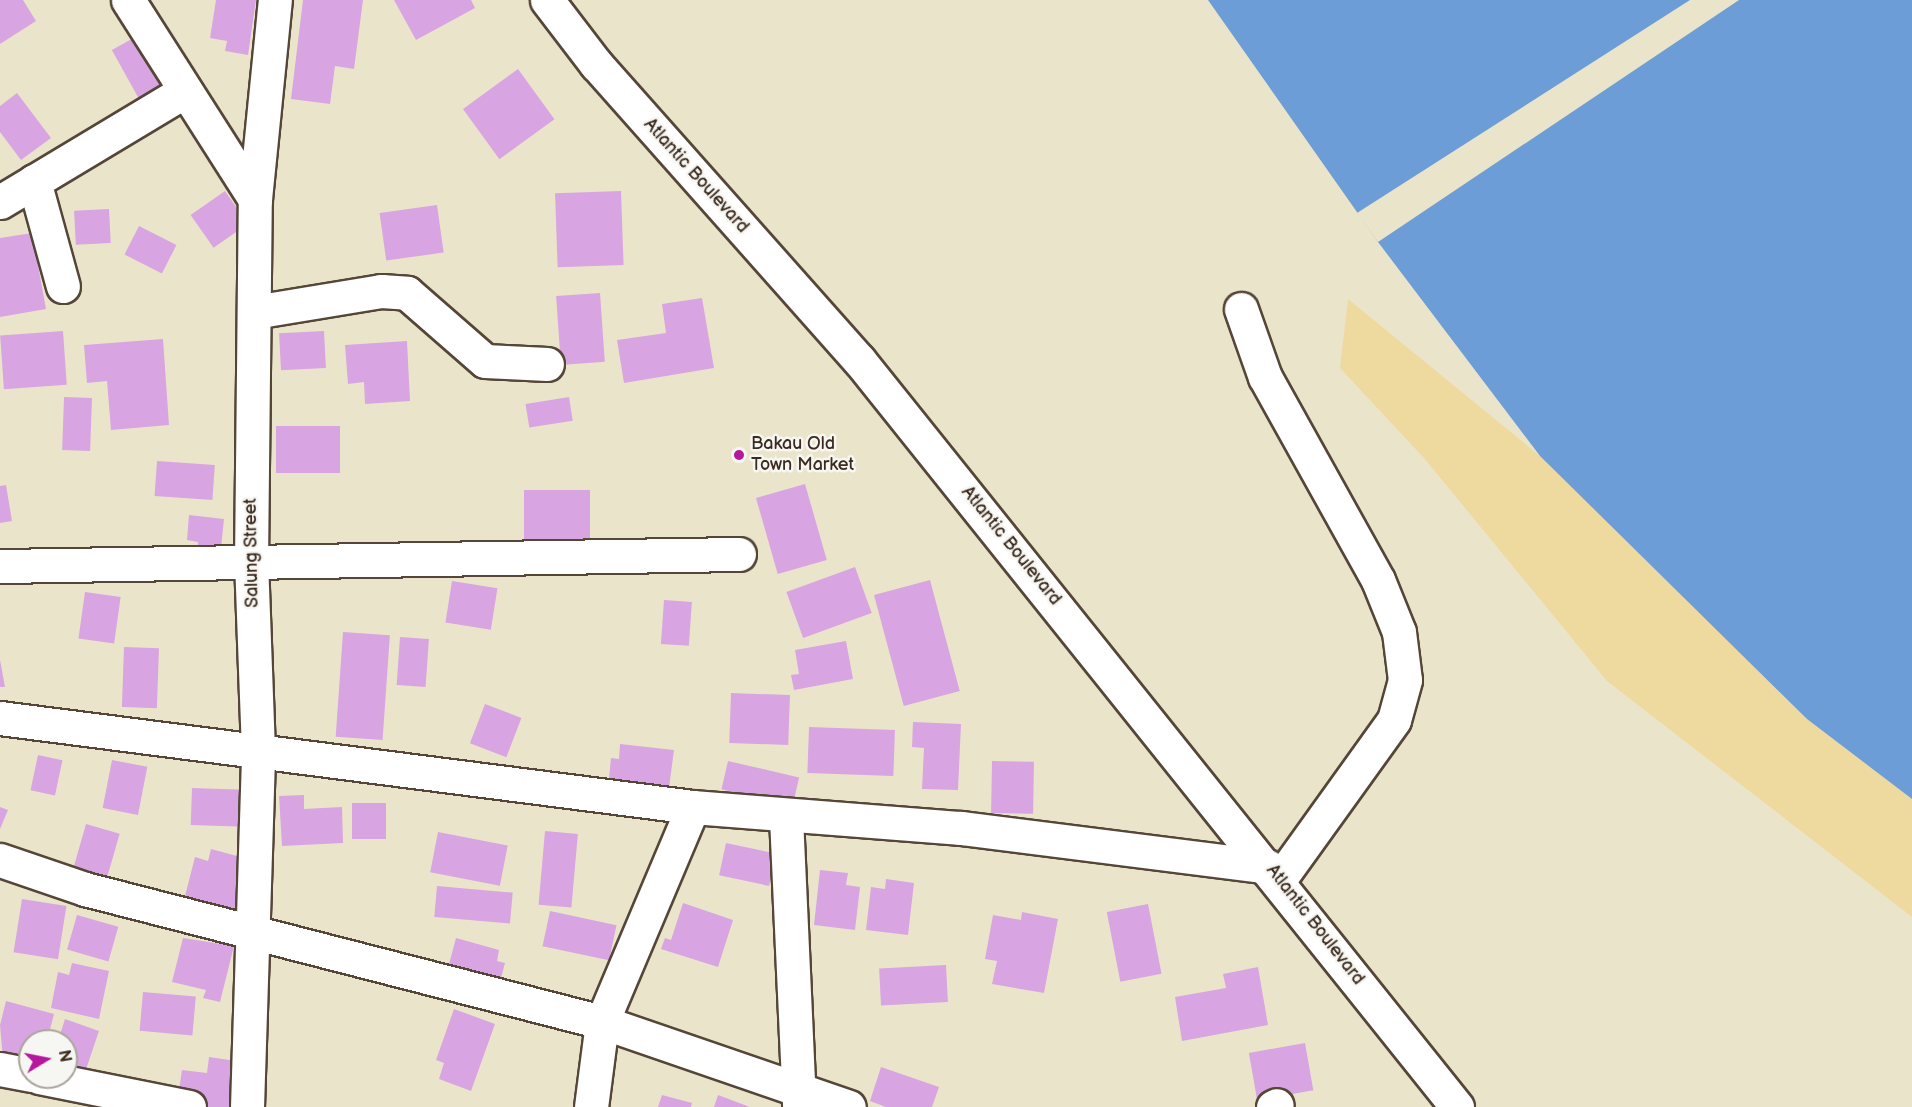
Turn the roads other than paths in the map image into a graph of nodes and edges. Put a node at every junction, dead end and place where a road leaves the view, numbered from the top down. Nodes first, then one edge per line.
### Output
1 (128, 0) edge
2 (275, 0) edge
3 (547, 0) edge
4 (185, 92) junction
5 (34, 181) junction
6 (255, 199) junction
7 (0, 202) edge
8 (63, 286) dead end
9 (1241, 309) dead end
10 (254, 312) junction
11 (547, 364) dead end
12 (739, 554) dead end
13 (251, 563) junction
14 (0, 566) edge
15 (0, 718) edge
16 (258, 751) junction
17 (693, 807) junction
18 (786, 817) junction
19 (0, 860) edge
20 (1274, 873) junction
21 (251, 928) junction
22 (602, 1022) junction
23 (0, 1069) edge
24 (18, 1073) edge
25 (78, 1085) edge
26 (798, 1097) edge
27 (189, 1107) edge
28 (247, 1107) edge
29 (591, 1107) edge
30 (849, 1107) edge
31 (1457, 1107) edge

1 - 4 street
2 - 6 street, Salung Street
3 - 20 street, Atlantic Boulevard
4 - 5 street
4 - 6 street
5 - 7 street
5 - 8 street
6 - 10 street, Salung Street
9 - 20 street
10 - 11 street
10 - 13 street, Salung Street
12 - 13 street
13 - 14 street
13 - 16 street, Salung Street
15 - 16 street
16 - 17 street
16 - 21 street, Salung Street
17 - 18 street
17 - 22 street
18 - 20 street
18 - 26 street
19 - 21 street
20 - 31 street, Atlantic Boulevard
21 - 22 street
21 - 28 street, Salung Street
22 - 26 street
22 - 29 street
23 - 24 street
25 - 27 street
26 - 30 street

